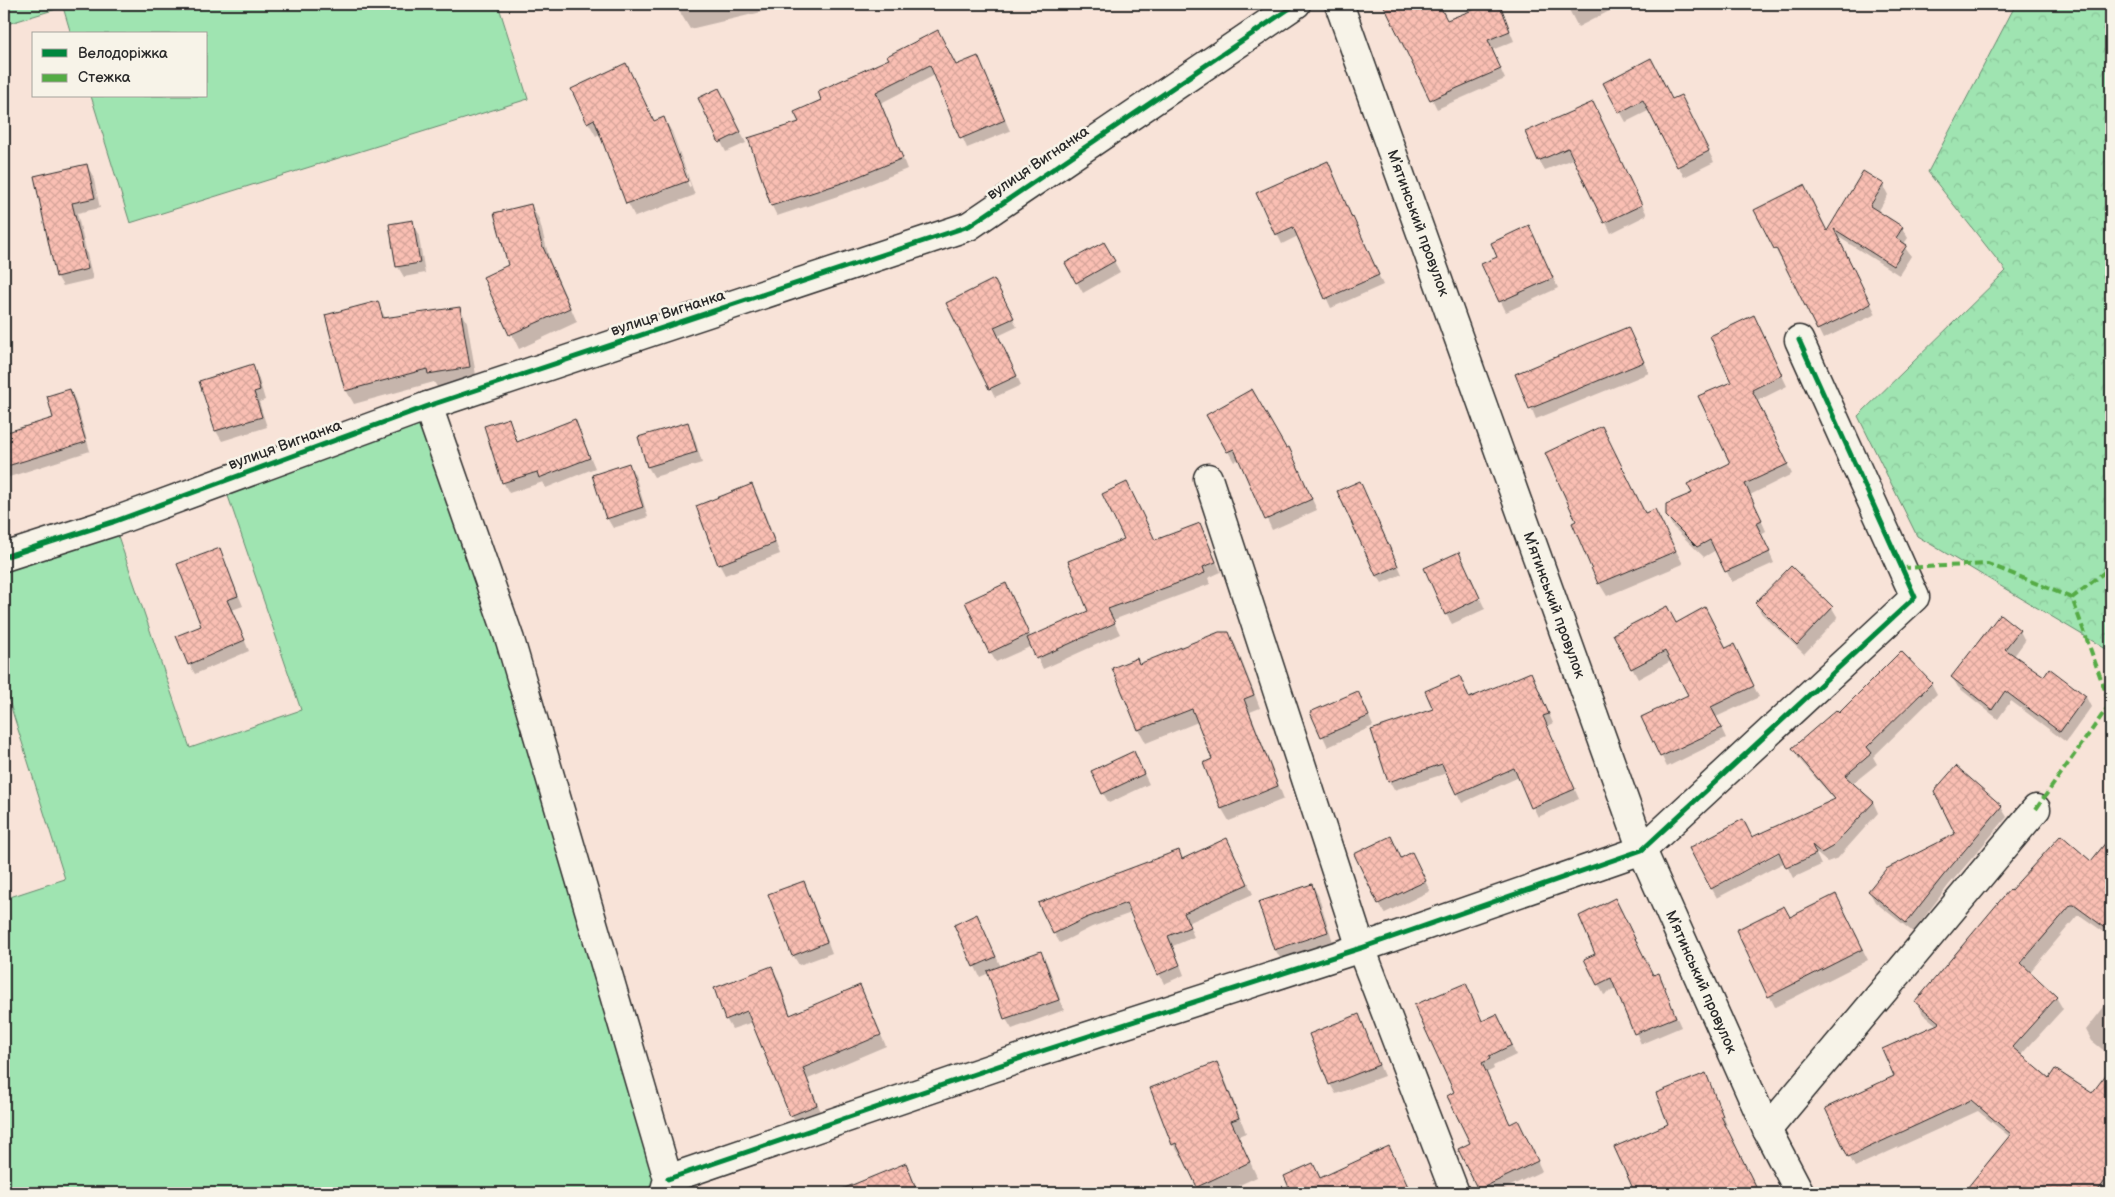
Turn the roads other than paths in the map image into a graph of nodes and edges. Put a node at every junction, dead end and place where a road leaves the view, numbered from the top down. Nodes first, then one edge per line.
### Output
1 (1296, 4) edge
2 (1339, 4) edge
3 (1799, 340) dead end
4 (428, 406) junction
5 (1208, 478) dead end
6 (4, 557) edge
7 (2036, 809) dead end
8 (1642, 850) junction
9 (1361, 948) junction
10 (1767, 1130) junction
11 (666, 1186) edge
12 (1455, 1193) edge
13 (1800, 1193) edge

1 - 4 street, вулиця Вигнанка
2 - 8 street, Мʼятинський провулок
3 - 8 street
4 - 6 street, вулиця Вигнанка
4 - 11 street
5 - 9 street
7 - 10 street
8 - 9 street
8 - 10 street, Мʼятинський провулок
9 - 11 street
9 - 12 street
10 - 13 street, Мʼятинський провулок

